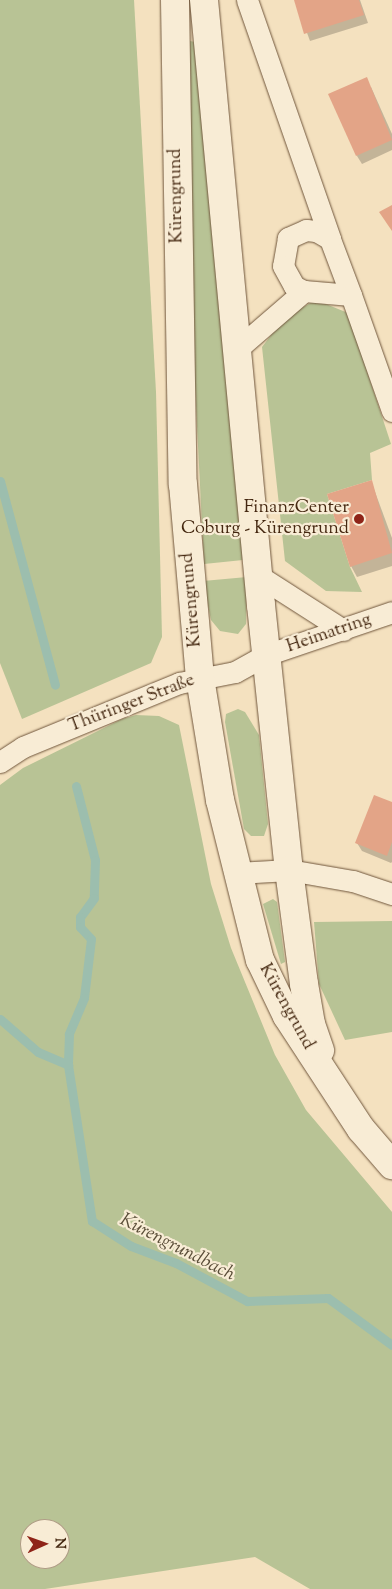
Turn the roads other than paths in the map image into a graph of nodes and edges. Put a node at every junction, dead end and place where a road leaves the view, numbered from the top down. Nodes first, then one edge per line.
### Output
1 (175, 0) edge
2 (204, 0) edge
3 (247, 0) edge
4 (330, 239) junction
5 (304, 291) junction
6 (351, 294) junction
7 (236, 350) junction
8 (392, 411) edge
9 (259, 576) junction
10 (392, 612) edge
11 (343, 630) junction
12 (266, 655) junction
13 (200, 678) junction
14 (0, 762) edge
15 (289, 870) junction
16 (237, 873) junction
17 (392, 894) edge
18 (332, 1085) junction
19 (392, 1165) edge

1 - 13 main road, Kürengrund
2 - 7 main road, Kürengrund
3 - 4 street
4 - 5 street
4 - 6 street
5 - 6 street
5 - 7 street
6 - 8 street
7 - 9 main road, Kürengrund
9 - 11 street
9 - 12 main road, Kürengrund
10 - 11 street, Heimatring
11 - 12 street, Heimatring
12 - 13 street, Heimatring
12 - 15 main road, Kürengrund
13 - 14 street, Thüringer Straße
13 - 16 main road, Kürengrund
15 - 16 street
15 - 17 street
15 - 18 main road, Kürengrund
16 - 18 main road, Kürengrund
18 - 19 main road, Kürengrund

